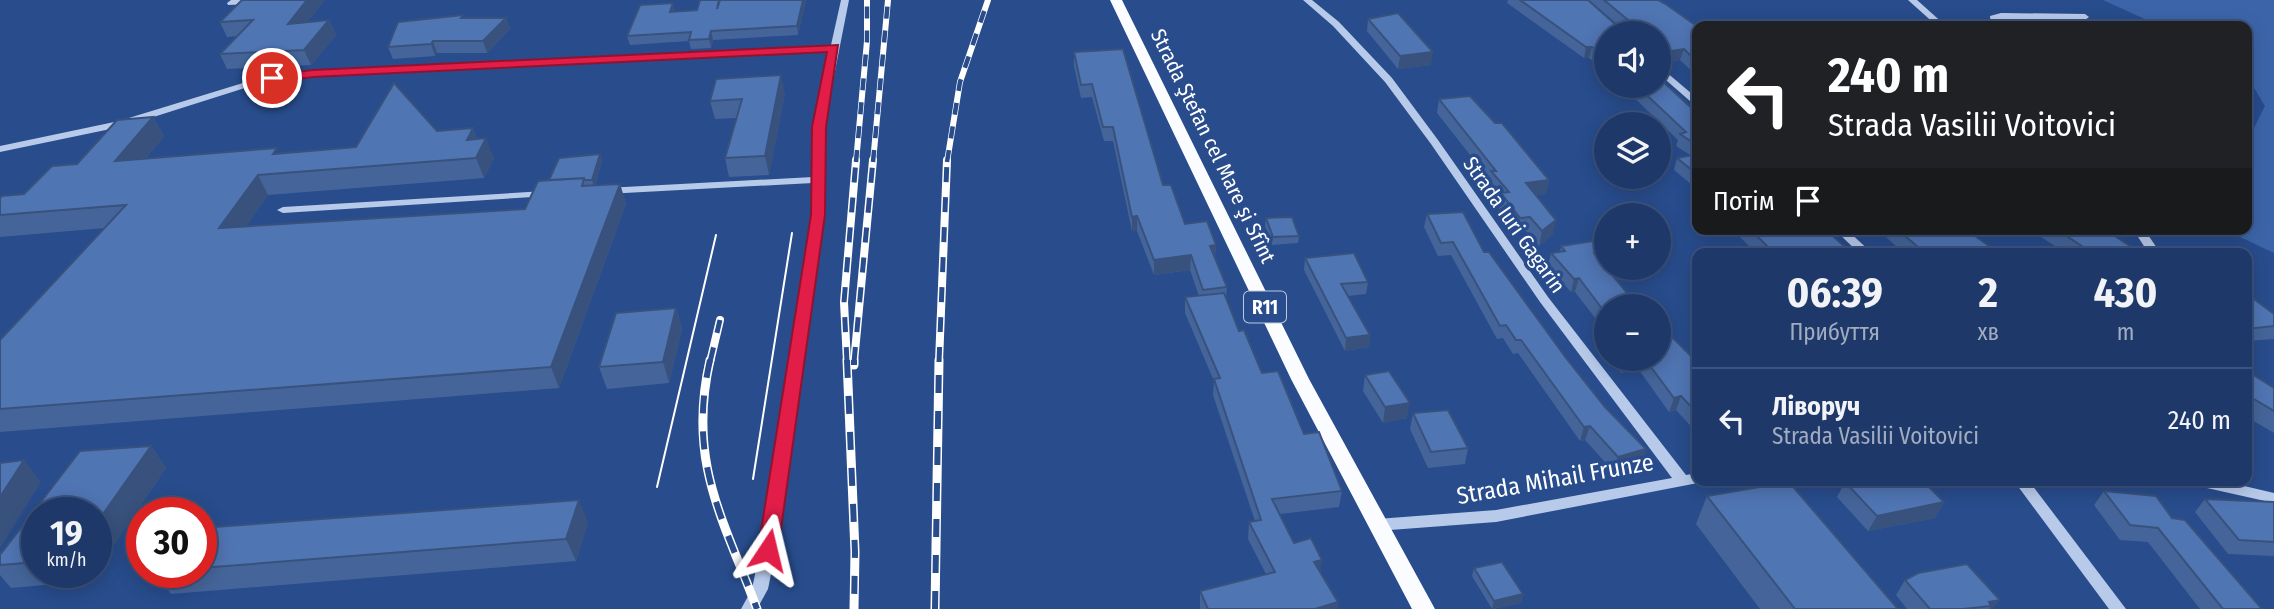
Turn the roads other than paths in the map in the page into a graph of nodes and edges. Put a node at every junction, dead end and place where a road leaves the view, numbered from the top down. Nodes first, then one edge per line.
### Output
1 (270, 0) edge
2 (845, 0) edge
3 (1116, 0) edge
4 (1307, 0) edge
5 (1912, 0) edge
6 (231, 3) dead end
7 (2085, 17) dead end
8 (1936, 21) edge
9 (1994, 21) edge
10 (834, 48) junction
11 (1671, 79) edge
12 (1692, 98) edge
13 (0, 149) edge
14 (818, 180) junction
15 (597, 192) edge
16 (557, 194) edge
17 (283, 210) dead end
18 (1846, 235) edge
19 (1860, 248) edge
20 (1690, 479) edge
21 (2025, 486) edge
22 (2220, 486) edge
23 (2274, 498) edge
24 (1377, 525) junction
25 (750, 609) edge
26 (1424, 609) edge
27 (2118, 609) edge

1 - 6 street
2 - 10 street
3 - 24 main road, Strada Ştefan cel Mare şi Sfînt / R11
4 - 20 street, Strada Iuri Gagarin
5 - 8 street
7 - 9 street
10 - 13 street
10 - 14 street
11 - 12 street
14 - 15 street
14 - 25 street
16 - 17 street
18 - 19 street
20 - 24 street, Strada Mihail Frunze
21 - 27 street
22 - 23 street
24 - 26 main road, Strada Ştefan cel Mare şi Sfînt / R11

